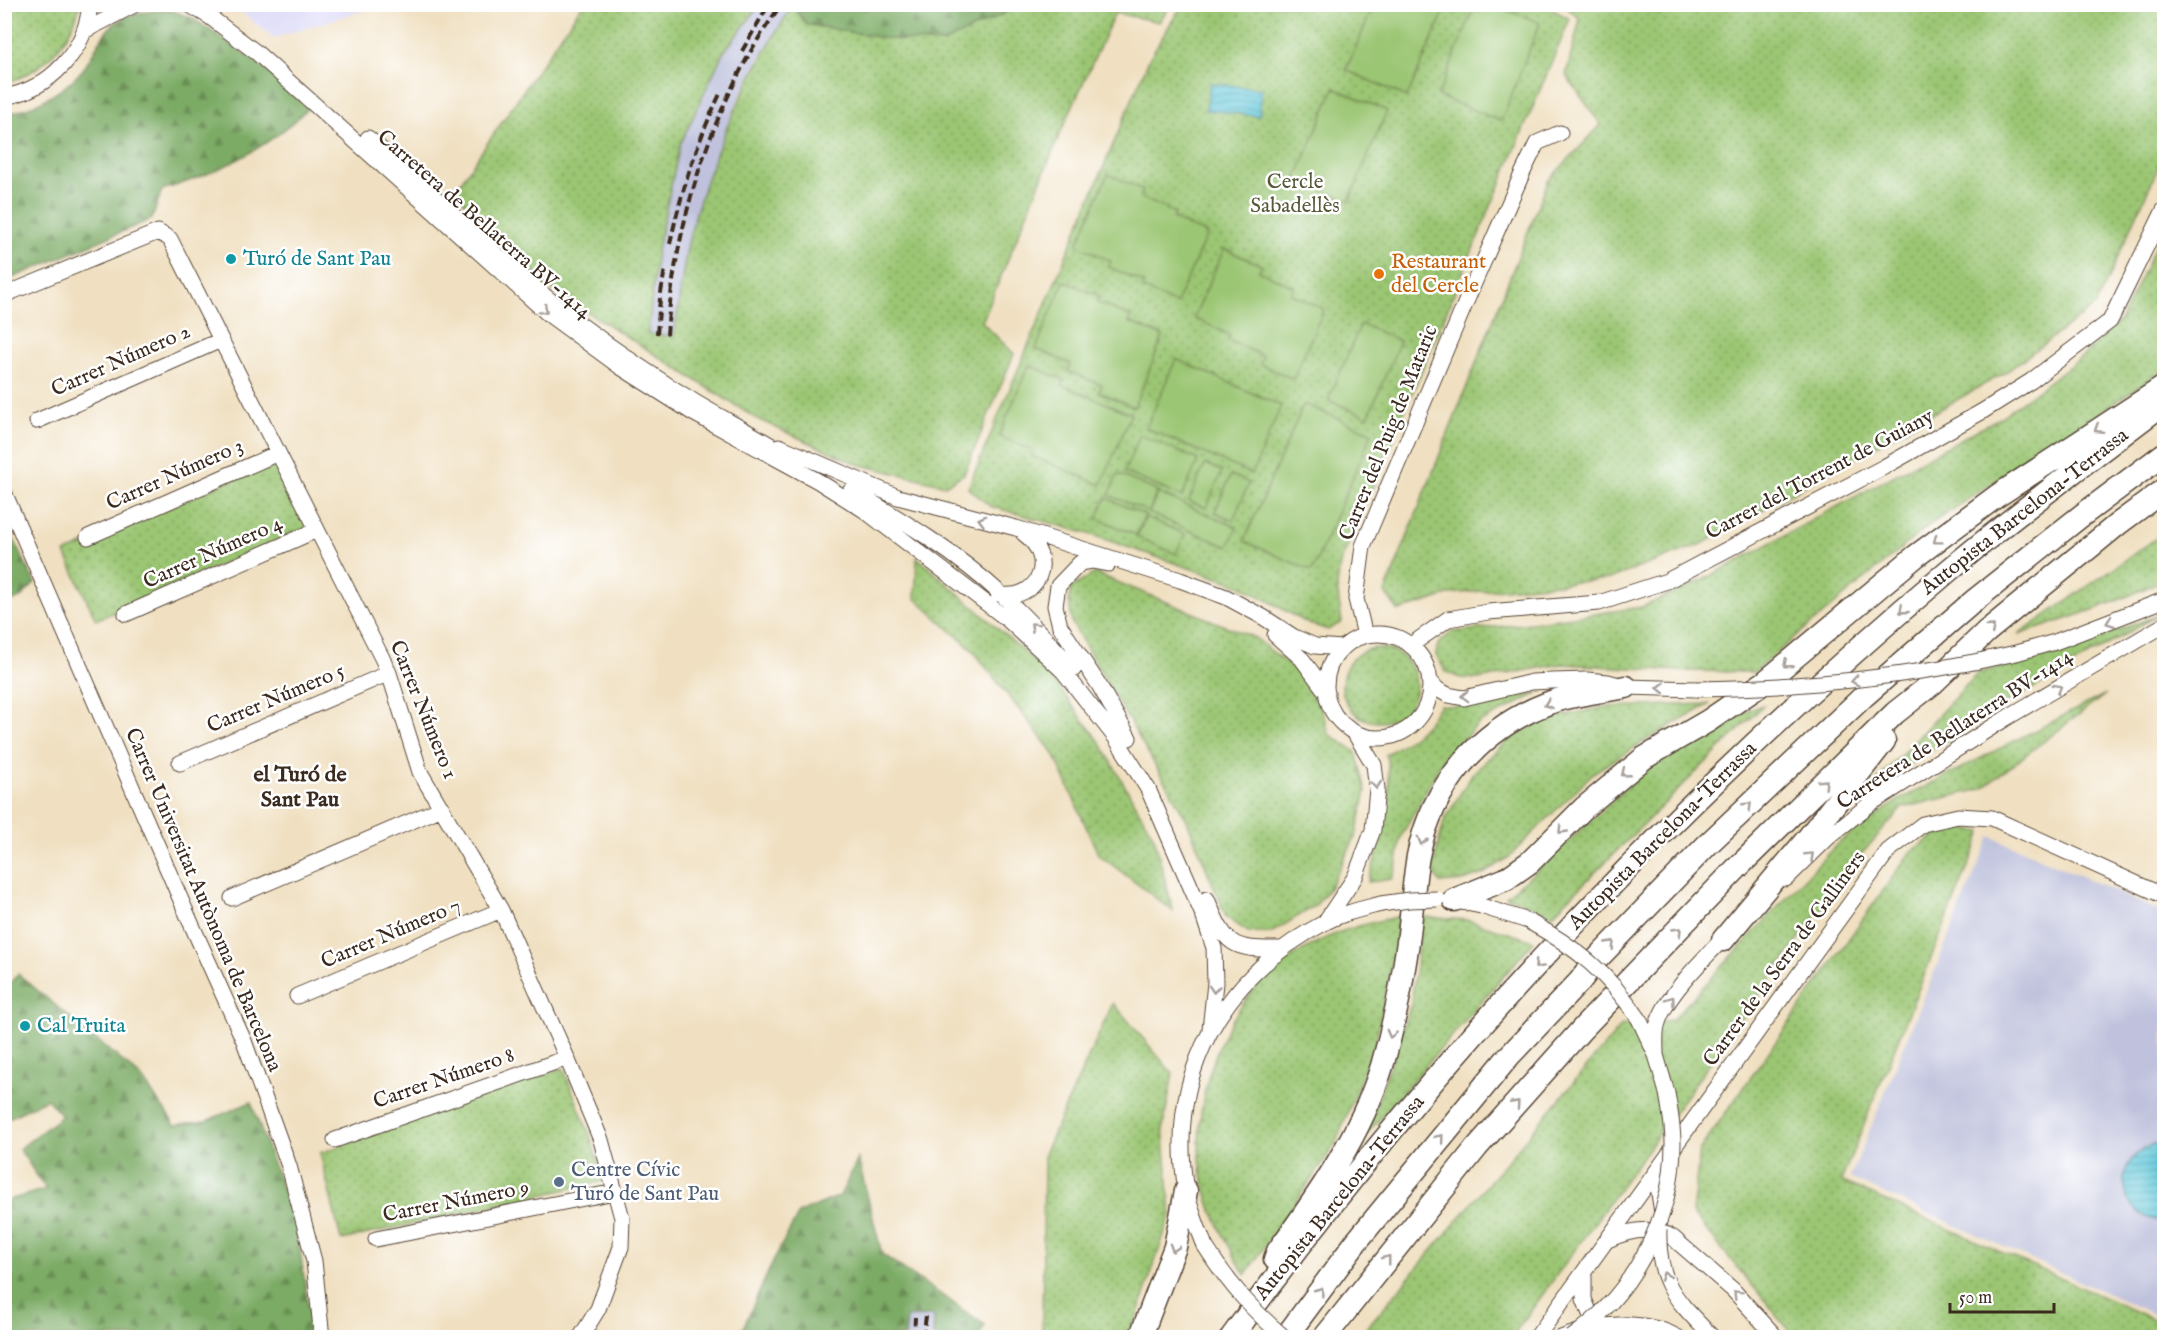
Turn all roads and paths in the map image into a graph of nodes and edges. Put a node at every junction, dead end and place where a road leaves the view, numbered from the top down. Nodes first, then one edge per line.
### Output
1 (90, 4) edge
2 (136, 4) edge
3 (188, 4) edge
4 (210, 4) edge
5 (84, 31) junction
6 (260, 50) junction
7 (4, 97) edge
8 (316, 99) junction
9 (1560, 133) dead end
10 (2164, 210) edge
11 (4, 295) edge
12 (221, 340) junction
13 (2164, 387) edge
14 (2164, 403) edge
15 (37, 420) dead end
16 (762, 439) junction
17 (278, 453) junction
18 (2164, 454) edge
19 (831, 489) junction
20 (2164, 490) edge
21 (4, 492) edge
22 (1016, 528) junction
23 (317, 530) junction
24 (88, 537) dead end
25 (1090, 559) junction
26 (1002, 595) junction
27 (2164, 600) edge
28 (126, 614) dead end
29 (2164, 625) edge
30 (1365, 635) junction
31 (1411, 645) junction
32 (1342, 648) junction
33 (388, 673) junction
34 (1430, 681) junction
35 (1933, 683) junction
36 (1626, 687) junction
37 (1327, 693) junction
38 (1354, 732) junction
39 (1129, 738) junction
40 (180, 763) dead end
41 (442, 808) junction
42 (2164, 896) edge
43 (232, 898) dead end
44 (1446, 900) junction
45 (501, 910) junction
46 (1325, 922) junction
47 (1723, 940) junction
48 (1221, 944) junction
49 (1281, 949) junction
50 (297, 996) dead end
51 (1210, 1030) junction
52 (1656, 1055) junction
53 (567, 1058) junction
54 (335, 1140) dead end
55 (1659, 1169) junction
56 (1186, 1191) junction
57 (615, 1192) junction
58 (1659, 1220) junction
59 (1673, 1238) junction
60 (376, 1239) dead end
61 (1606, 1241) junction
62 (1584, 1272) junction
63 (1258, 1300) junction
64 (1589, 1334) edge
65 (322, 1338) edge
66 (580, 1338) edge
67 (1140, 1338) edge
68 (1231, 1338) edge
69 (1285, 1338) edge
70 (1324, 1338) edge
71 (1536, 1338) edge
72 (1561, 1338) edge
73 (1679, 1338) edge
74 (1713, 1338) edge
75 (1776, 1338) edge

1 - 5 street
2 - 5 street
3 - 6 street, Carretera de Bellaterra BV-1414
4 - 6 street, Carretera de Bellaterra BV-1414
5 - 7 street
6 - 8 street, Carretera de Bellaterra BV-1414
8 - 16 street
8 -> 19 street, Carretera de Bellaterra BV-1414
9 - 30 street, Carrer del Puig de Mataric
10 - 31 street, Carrer del Torrent de Guiany
11 - 12 street, Carrer Número 1
12 - 15 street, Carrer Número 2
12 - 17 street, Carrer Número 1
13 -> 44 highway
14 -> 63 highway, Autopista Barcelona-Terrassa
22 -> 16 street
16 - 26 street, Carretera de Bellaterra BV-1414
17 - 23 street, Carrer Número 1
17 - 24 street, Carrer Número 3
69 -> 18 highway, Autopista Barcelona-Terrassa
19 - 26 street, Carretera de Bellaterra BV-1414
19 - 48 street, Carretera de Bellaterra BV-1414
35 -> 20 highway
21 - 65 street, Carrer Universitat Autònoma de Barcelona
22 - 25 street
22 - 26 street, Carretera de Bellaterra BV-1414
23 - 28 street, Carrer Número 4
23 - 33 street, Carrer Número 1
25 - 32 street
25 - 37 street
25 - 39 street, Carretera de Bellaterra BV-1414
39 -> 26 street, Carretera de Bellaterra BV-1414
27 -> 36 street, Carretera de Bellaterra BV-1414, bridge
47 -> 29 street, Carretera de Bellaterra BV-1414
30 - 31 street
30 - 32 street
31 - 34 street
32 - 37 street
33 - 40 street, Carrer Número 5
33 - 41 street, Carrer Número 1
36 -> 34 street, Carretera de Bellaterra BV-1414
34 - 38 street
35 - 47 highway
70 -> 35 highway
36 -> 63 highway
37 - 38 street
38 -> 46 street
39 - 48 street, Carretera de Bellaterra BV-1414
41 - 43 street
41 - 45 street, Carrer Número 1
42 - 55 street, Carrer de la Serra de Galliners
44 - 46 street, bridge
44 - 52 street, bridge
45 - 50 street, Carrer Número 7
45 - 53 street, Carrer Número 1
46 - 49 street
52 -> 47 street, Carretera de Bellaterra BV-1414
48 - 49 street
48 -> 51 street, Carretera de Bellaterra BV-1414
49 - 51 street
51 - 56 street
52 - 58 street, bridge
53 - 54 street, Carrer Número 8
53 - 57 street, Carrer Número 1
55 - 59 street
55 - 61 street, Carrer de la Serra de Galliners
56 -> 67 highway
56 - 69 street, bridge
57 - 60 street, Carrer Número 9
57 - 66 street, Carrer Número 1
58 - 64 street, bridge
74 -> 58 street, bridge
59 - 61 street
75 -> 59 street
61 - 62 street, Carrer de la Serra de Galliners
62 - 64 street
62 - 71 street, Carrer de la Serra de Galliners
63 - 68 highway, Autopista Barcelona-Terrassa
64 - 72 street
64 - 73 street, bridge

